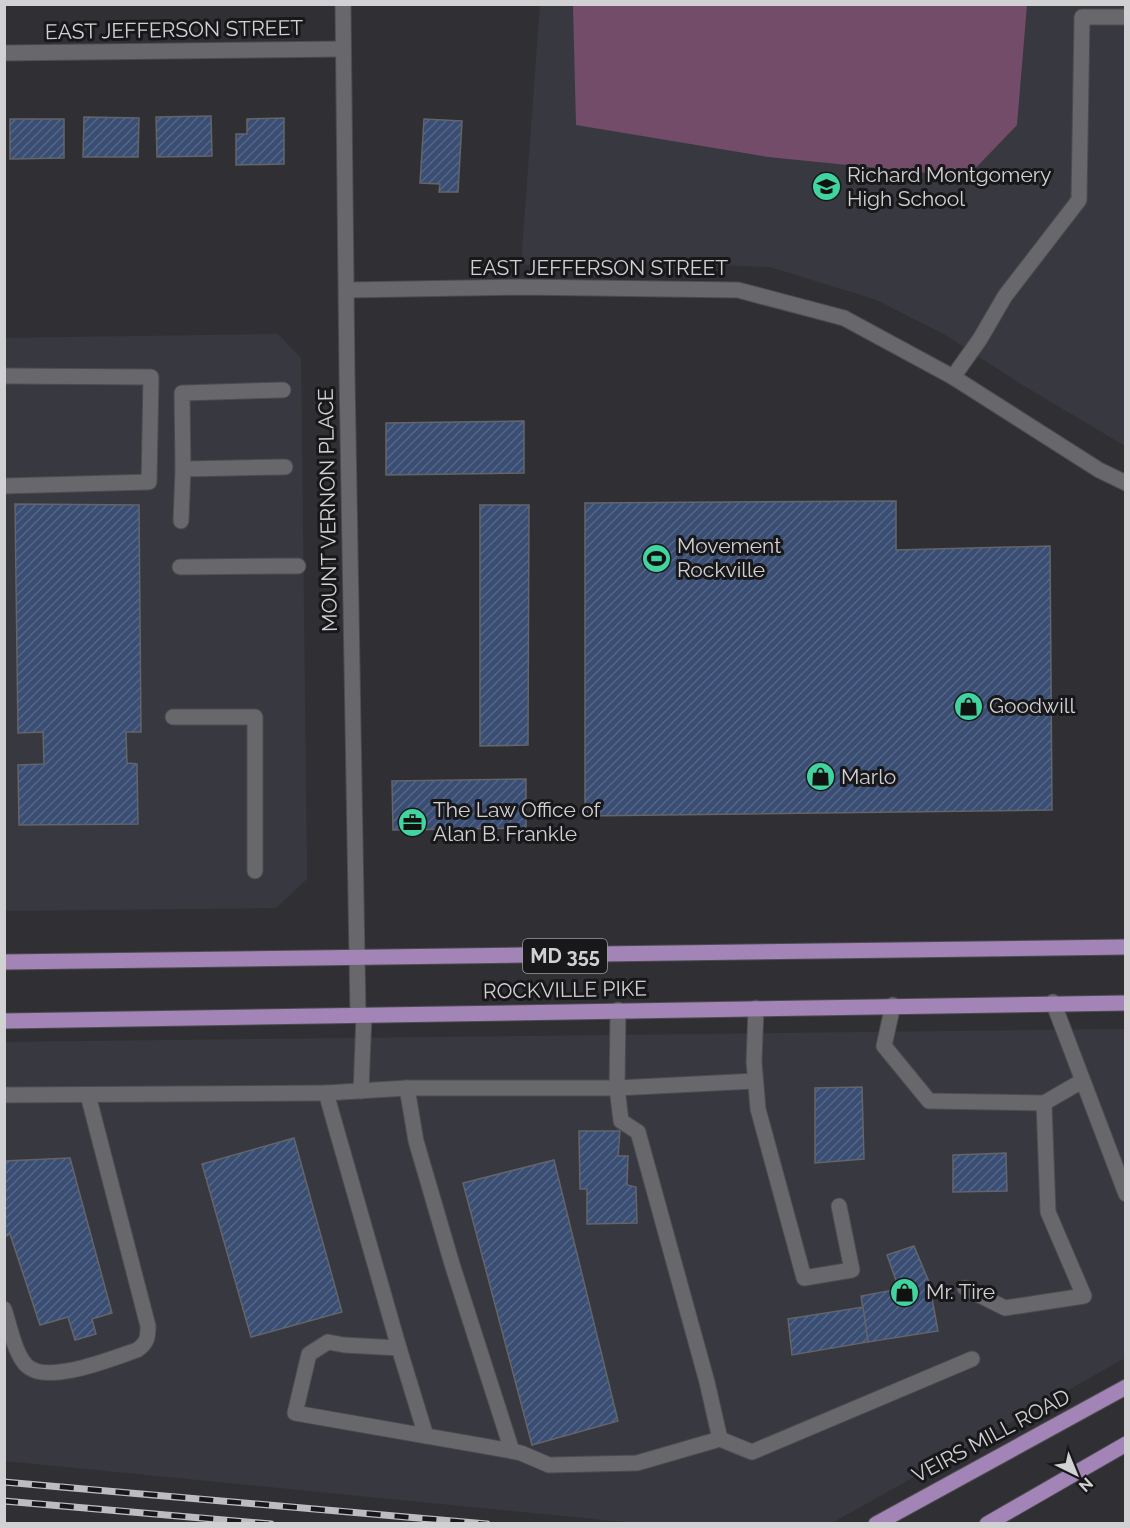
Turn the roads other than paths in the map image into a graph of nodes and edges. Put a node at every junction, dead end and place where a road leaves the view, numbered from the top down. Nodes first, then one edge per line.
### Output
1 (343, 4) edge
2 (1125, 17) edge
3 (343, 49) junction
4 (4, 53) edge
5 (347, 290) junction
6 (4, 376) edge
7 (953, 377) junction
8 (283, 390) dead end
9 (285, 467) dead end
10 (183, 469) junction
11 (1125, 483) edge
12 (4, 486) edge
13 (181, 521) dead end
14 (298, 566) dead end
15 (180, 567) dead end
16 (173, 717) dead end
17 (255, 871) dead end
18 (1125, 947) edge
19 (357, 959) junction
20 (4, 962) edge
21 (1053, 1002) junction
22 (1125, 1002) edge
23 (893, 1005) junction
24 (756, 1008) junction
25 (618, 1011) junction
26 (361, 1015) junction
27 (4, 1021) edge
28 (755, 1081) junction
29 (1082, 1081) junction
30 (407, 1088) junction
31 (618, 1088) junction
32 (361, 1091) junction
33 (326, 1093) junction
34 (4, 1095) edge
35 (88, 1095) junction
36 (1044, 1103) junction
37 (1123, 1184) edge
38 (839, 1206) dead end
39 (964, 1288) dead end
40 (4, 1309) edge
41 (399, 1348) junction
42 (972, 1359) dead end
43 (1125, 1387) edge
44 (426, 1436) junction
45 (720, 1439) junction
46 (1125, 1444) edge
47 (512, 1451) junction
48 (991, 1521) edge
49 (876, 1524) edge

1 - 3 street, MOUNT VERNON PLACE
2 - 7 street
3 - 4 street, EAST JEFFERSON STREET
3 - 5 street, MOUNT VERNON PLACE
5 - 7 street, EAST JEFFERSON STREET
5 - 19 street, MOUNT VERNON PLACE
6 - 12 street
7 - 11 street, EAST JEFFERSON STREET
8 - 10 street
9 - 10 street
10 - 13 street
14 - 15 street
16 - 17 street
18 - 19 main road, ROCKVILLE PIKE / MD 355
19 - 20 main road, ROCKVILLE PIKE / MD 355
19 - 26 street, MOUNT VERNON PLACE
21 - 22 main road, ROCKVILLE PIKE
21 - 23 main road, ROCKVILLE PIKE
21 - 29 street
23 - 24 main road, ROCKVILLE PIKE
23 - 36 street
24 - 25 main road, ROCKVILLE PIKE
24 - 28 street
25 - 26 main road, ROCKVILLE PIKE
25 - 31 street
26 - 27 main road, ROCKVILLE PIKE
26 - 32 street, MOUNT VERNON PLACE
28 - 31 street
28 - 38 street
29 - 36 street
29 - 37 street
30 - 31 street
30 - 32 street
30 - 47 street
31 - 45 street
32 - 33 street
33 - 35 street
33 - 41 street
34 - 35 street
35 - 40 street
36 - 39 street
41 - 44 street
41 - 44 street
42 - 45 street
43 - 49 main road, VEIRS MILL ROAD
44 - 47 street
45 - 47 street
46 - 48 main road

